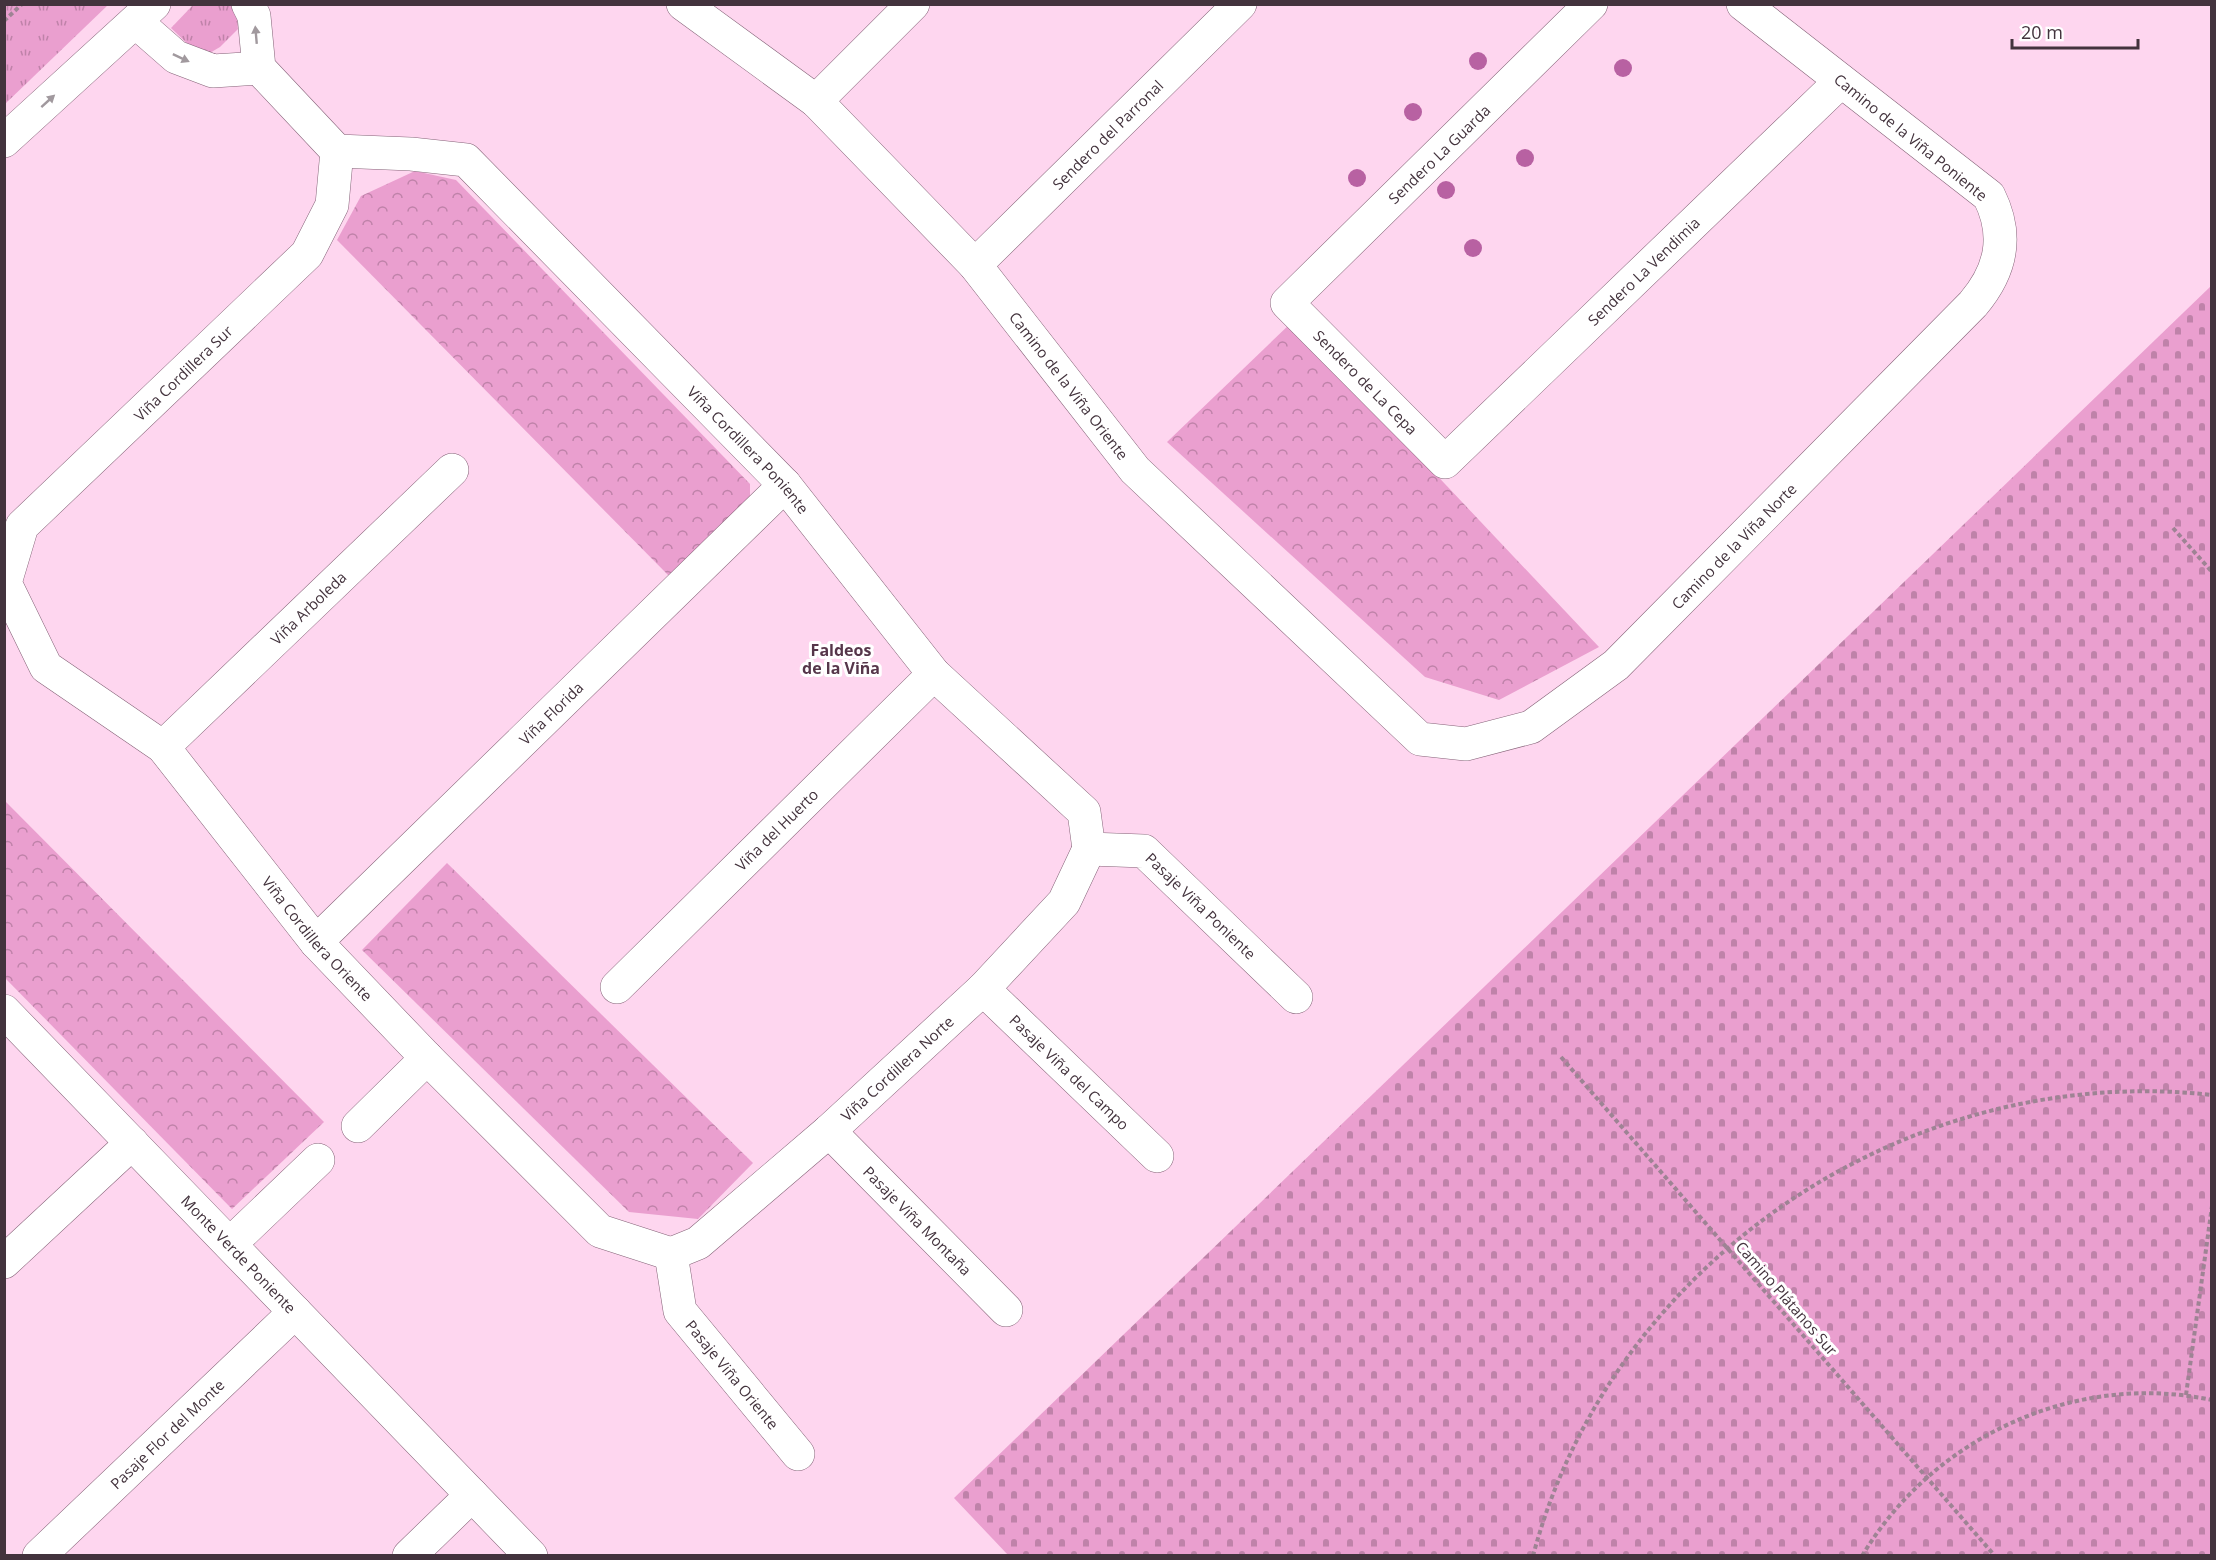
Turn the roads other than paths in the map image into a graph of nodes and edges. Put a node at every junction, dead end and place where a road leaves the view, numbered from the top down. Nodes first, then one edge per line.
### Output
1 (248, 4) edge
2 (683, 4) edge
3 (913, 4) edge
4 (1240, 4) edge
5 (1591, 4) edge
6 (1743, 4) edge
7 (145, 13) edge
8 (259, 68) junction
9 (1841, 81) junction
10 (816, 101) junction
11 (4, 141) edge
12 (337, 151) junction
13 (975, 265) junction
14 (1287, 303) joint
15 (1973, 304) joint
16 (1446, 462) joint
17 (452, 470) dead end
18 (786, 485) junction
19 (5, 582) edge
20 (934, 674) junction
21 (1466, 744) joint
22 (163, 747) junction
23 (1089, 849) junction
24 (316, 942) junction
25 (617, 987) dead end
26 (983, 989) junction
27 (1296, 997) dead end
28 (4, 1011) edge
29 (427, 1058) junction
30 (358, 1126) dead end
31 (829, 1131) junction
32 (132, 1143) junction
33 (1157, 1156) dead end
34 (318, 1160) dead end
35 (230, 1244) junction
36 (671, 1254) junction
37 (4, 1262) edge
38 (1006, 1310) dead end
39 (295, 1312) junction
40 (798, 1454) dead end
41 (472, 1495) junction
42 (39, 1556) edge
43 (409, 1556) edge
44 (531, 1556) edge

8 -> 1 street
2 - 10 street, Camino de la Viña Oriente
3 - 10 street
4 - 13 street, Sendero del Parronal
5 - 14 street, Sendero La Guarda
6 - 9 street, Camino de la Viña Poniente
7 -> 8 street
11 -> 7 street
8 - 12 street
9 - 15 street, Camino de la Viña Poniente
9 - 16 street, Sendero La Vendimia
10 - 13 street, Camino de la Viña Oriente
12 - 18 street, Viña Cordillera Poniente
12 - 19 street, Viña Cordillera Sur
13 - 21 street, Camino de la Viña Oriente
14 - 16 street, Sendero de La Cepa
15 - 21 street, Camino de la Viña Norte
17 - 22 street, Viña Arboleda
18 - 20 street, Viña Cordillera Poniente
18 - 24 street, Viña Florida
19 - 22 street, Viña Cordillera Oriente
20 - 23 street, Viña Cordillera Poniente
20 - 25 street, Viña del Huerto
22 - 24 street, Viña Cordillera Oriente
23 - 26 street, Viña Cordillera Norte
23 - 27 street, Pasaje Viña Poniente
24 - 29 street, Viña Cordillera Oriente
26 - 31 street, Viña Cordillera Norte
26 - 33 street, Pasaje Viña del Campo
28 - 32 street, Monte Verde Poniente
29 - 30 street
29 - 36 street, Viña Cordillera Oriente
31 - 36 street, Viña Cordillera Norte
31 - 38 street, Pasaje Viña Montaña
32 - 35 street, Monte Verde Poniente
32 - 37 street
34 - 35 street
35 - 39 street, Monte Verde Poniente
36 - 40 street, Pasaje Viña Oriente
39 - 41 street, Monte Verde Poniente
39 - 42 street, Pasaje Flor del Monte
41 - 43 street
41 - 44 street, Monte Verde Poniente

